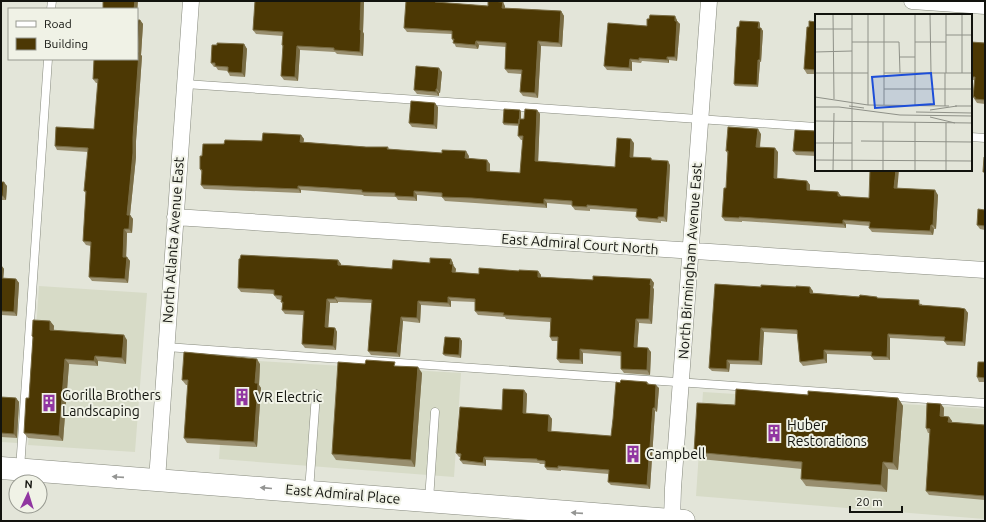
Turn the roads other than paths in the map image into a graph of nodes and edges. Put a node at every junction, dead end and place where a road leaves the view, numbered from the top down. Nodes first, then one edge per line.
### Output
1 (191, 1) edge
2 (709, 1) edge
3 (912, 1) edge
4 (976, 4) edge
5 (48, 60) edge
6 (185, 84) junction
7 (701, 119) junction
8 (815, 127) edge
9 (972, 137) edge
10 (985, 138) edge
11 (175, 217) junction
12 (691, 252) junction
13 (985, 270) edge
14 (166, 347) junction
15 (681, 382) junction
16 (316, 394) dead end
17 (985, 403) edge
18 (435, 412) dead end
19 (11, 469) edge
20 (157, 480) junction
21 (309, 492) junction
22 (429, 501) junction
23 (678, 521) edge

1 - 6 street, North Atlanta Avenue East
2 - 7 street, North Birmingham Avenue East
3 - 4 street
5 - 19 lane
6 - 7 lane
6 - 11 street, North Atlanta Avenue East
7 - 8 lane
7 - 12 street, North Birmingham Avenue East
9 - 10 lane
11 - 12 street, East Admiral Court North
11 - 14 street, North Atlanta Avenue East
12 - 13 street, East Admiral Court North
12 - 15 street, North Birmingham Avenue East
14 - 15 lane
14 - 20 street, North Atlanta Avenue East
15 - 17 lane
15 - 23 street, North Birmingham Avenue East
16 - 21 lane
18 - 22 lane
20 -> 19 main road, East Admiral Place
21 -> 20 main road, East Admiral Place
21 - 22 main road, East Admiral Place
23 -> 22 main road, East Admiral Place

